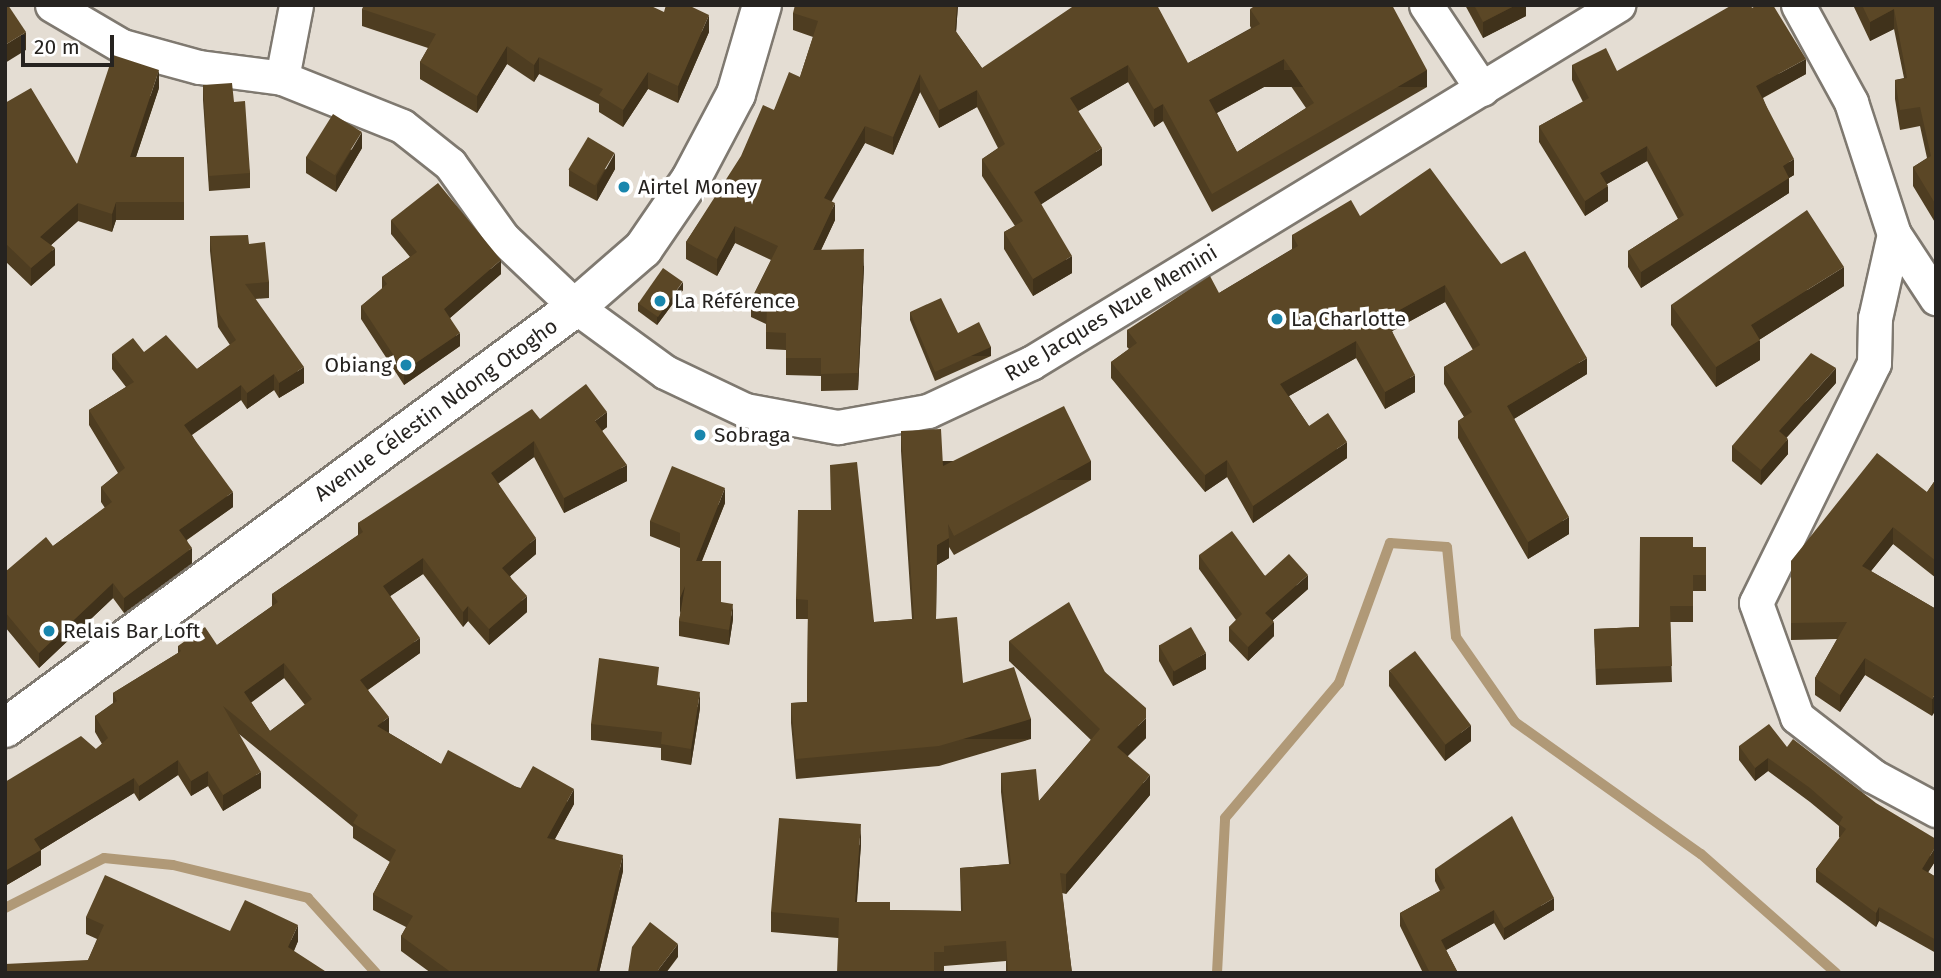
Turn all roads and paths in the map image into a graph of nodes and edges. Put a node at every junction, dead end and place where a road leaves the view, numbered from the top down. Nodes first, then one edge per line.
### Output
1 (52, 5) edge
2 (296, 5) edge
3 (762, 5) edge
4 (1426, 5) edge
5 (1618, 5) edge
6 (1798, 5) edge
7 (282, 78) junction
8 (1482, 89) junction
9 (1894, 234) junction
10 (1936, 298) edge
11 (576, 307) junction
12 (5, 728) edge
13 (1936, 810) edge

1 - 7 street, Rue Jacques Nzue Memini
2 - 7 street
3 - 11 main road, Avenue Célestin Ndong Otogho
4 - 8 street
5 - 8 street, Rue Jacques Nzue Memini
6 - 9 street
7 - 11 street, Rue Jacques Nzue Memini
8 - 11 street, Rue Jacques Nzue Memini
9 - 10 street
9 - 13 street
11 - 12 main road, Avenue Célestin Ndong Otogho

